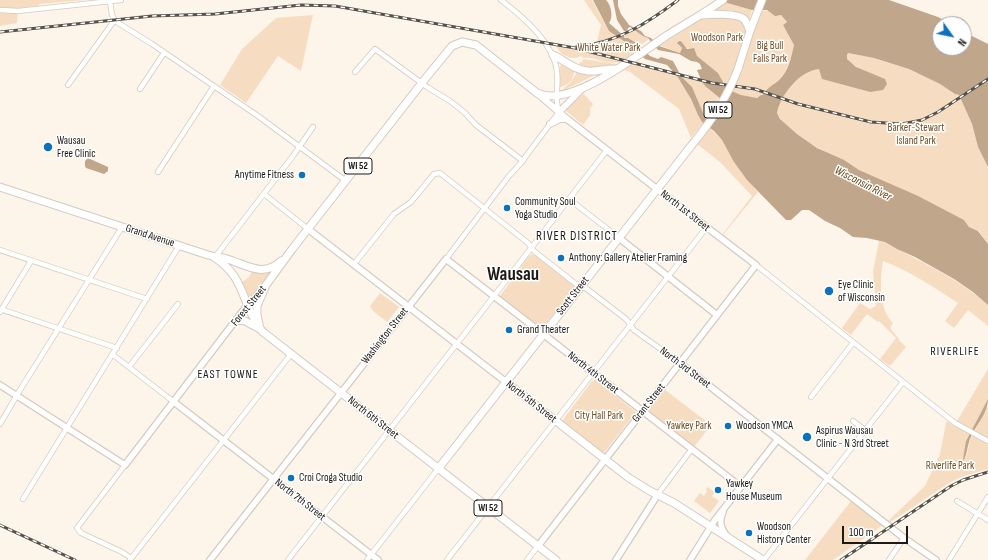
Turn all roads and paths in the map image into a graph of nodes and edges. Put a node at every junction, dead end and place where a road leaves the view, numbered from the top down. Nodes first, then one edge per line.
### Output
1 (121, 0) edge
2 (501, 0) edge
3 (762, 0) edge
4 (110, 2) junction
5 (721, 2) edge
6 (0, 10) edge
7 (700, 15) junction
8 (114, 21) junction
9 (750, 30) junction
10 (465, 42) joint
11 (164, 52) junction
12 (553, 55) junction
13 (616, 69) junction
14 (355, 72) dead end
15 (422, 83) junction
16 (68, 86) dead end
17 (214, 86) junction
18 (582, 88) junction
19 (140, 89) dead end
20 (537, 93) junction
21 (557, 96) junction
22 (559, 112) junction
23 (567, 119) junction
24 (550, 124) junction
25 (313, 128) dead end
26 (300, 146) junction
27 (607, 150) junction
28 (523, 161) junction
29 (158, 172) dead end
30 (346, 180) junction
31 (0, 187) edge
32 (657, 189) junction
33 (264, 194) junction
34 (569, 199) junction
35 (484, 209) junction
36 (122, 227) junction
37 (706, 228) junction
38 (308, 229) junction
39 (619, 238) junction
40 (179, 246) junction
41 (293, 248) junction
42 (531, 249) junction
43 (0, 250) edge
44 (214, 257) junction
45 (446, 259) junction
46 (31, 261) junction
47 (354, 264) junction
48 (756, 265) junction
49 (668, 276) junction
50 (89, 280) junction
51 (266, 285) junction
52 (582, 286) junction
53 (494, 296) junction
54 (147, 299) junction
55 (178, 304) dead end
56 (248, 305) junction
57 (408, 306) junction
58 (0, 310) edge
59 (717, 315) junction
60 (236, 320) junction
61 (630, 325) junction
62 (58, 329) junction
63 (260, 329) junction
64 (544, 334) junction
65 (853, 343) junction
66 (457, 344) junction
67 (117, 348) junction
68 (112, 354) junction
69 (291, 354) junction
70 (680, 363) junction
71 (129, 367) junction
72 (593, 373) junction
73 (506, 382) junction
74 (903, 382) junction
75 (0, 385) edge
76 (340, 393) junction
77 (17, 396) junction
78 (811, 397) dead end
79 (174, 402) junction
80 (642, 411) junction
81 (556, 421) junction
82 (853, 421) dead end
83 (0, 424) edge
84 (67, 428) junction
85 (389, 430) junction
86 (865, 430) junction
87 (778, 439) junction
88 (223, 440) junction
89 (988, 442) edge
90 (691, 450) junction
91 (605, 460) junction
92 (125, 464) junction
93 (438, 469) junction
94 (827, 478) junction
95 (273, 479) junction
96 (741, 487) junction
97 (658, 494) junction
98 (988, 497) edge
99 (23, 499) dead end
100 (957, 501) dead end
101 (488, 508) junction
102 (724, 508) junction
103 (978, 514) junction
104 (321, 517) junction
105 (988, 520) edge
106 (711, 526) junction
107 (728, 538) junction
108 (904, 538) junction
109 (538, 546) junction
110 (369, 558) edge
111 (130, 559) edge
112 (210, 560) edge
113 (288, 560) edge
114 (378, 560) edge
115 (447, 560) edge
116 (527, 560) edge
117 (556, 560) edge
118 (616, 560) edge
119 (690, 560) edge
120 (763, 560) edge
121 (889, 560) edge
122 (936, 560) edge
123 (949, 560) edge

1 - 4 street
2 - 12 street
3 - 9 main road, WI 52
4 - 6 street
4 - 8 street
5 - 7 main road, WI 52
7 - 9 main road
7 - 13 main road, WI 52
8 - 11 street
8 - 16 street
9 - 32 main road, Scott Street / WI 52, bridge
10 - 15 main road, Forest Street / WI 52
10 - 20 main road, North 1st Street / WI 52
11 - 17 street
11 - 19 street
12 - 13 main road
12 - 21 street
13 - 18 main road, WI 52
14 - 15 street
15 - 28 street
15 - 30 main road, Forest Street / WI 52
17 - 26 street
17 - 29 street
18 - 21 main road, WI 52
18 - 22 main road
20 - 21 main road, WI 52
20 - 22 main road, North 1st Street
21 - 22 street
22 - 23 main road, North 1st Street
22 - 24 street, Washington Street
23 - 24 main road
23 - 27 main road, North 1st Street
24 - 28 street, Washington Street
25 - 26 street
26 - 30 street
26 - 33 street
27 - 32 main road, North 1st Street
27 - 34 street
28 - 35 street, Washington Street
30 - 38 main road, Forest Street / WI 52
31 - 36 main road, Grand Avenue
32 - 37 street, North 1st Street
32 - 39 main road, Scott Street / WI 52
33 - 38 street
33 - 44 street
34 - 39 street
34 - 42 street
35 - 42 street, North 3rd Street
35 - 45 street, Washington Street
35 - 47 street, North 3rd Street
36 - 40 main road, Grand Avenue
36 - 50 street
37 - 48 street, North 1st Street
37 - 49 street
38 - 41 main road, Forest Street / WI 52
38 - 47 main road, North 5th Street
39 - 49 street
39 - 52 main road, Scott Street / WI 52
40 - 44 main road, Grand Avenue
40 - 54 street
41 - 44 main road, Grand Avenue
41 - 51 main road, Forest Street / WI 52
42 - 52 street, North 3rd Street
42 - 53 street
43 - 46 street
44 - 56 main road, North 6th Street
45 - 53 street, North 4th Street
45 - 57 street, Washington Street
46 - 50 street
46 - 58 street
47 - 57 main road, North 5th Street
48 - 59 street, Grant Street
48 - 65 street, North 1st Street
49 - 59 street
49 - 61 street
50 - 54 street
50 - 62 street
51 - 56 street, Forest Street
51 - 63 main road, WI 52
52 - 61 street, North 3rd Street
52 - 64 main road, Scott Street / WI 52
53 - 64 street, North 4th Street
53 - 66 street
54 - 67 street
55 - 71 street
56 - 60 street, Forest Street
56 - 63 main road, North 6th Street
57 - 66 main road, North 5th Street
57 - 76 street, Washington Street
58 - 62 street
59 - 70 street, Grant Street
60 - 63 main road
60 - 79 street, Forest Street
61 - 70 street, North 3rd Street
61 - 72 street
62 - 67 street
62 - 77 street
63 - 69 main road, North 6th Street / WI 52
64 - 72 street, North 4th Street
64 - 73 main road, Scott Street / WI 52
65 - 74 street, North 1st Street
65 - 78 street
66 - 73 main road, North 5th Street
66 - 85 street
67 - 68 street
68 - 71 street
68 - 84 street
69 - 76 main road, North 6th Street / WI 52
69 - 88 street
70 - 80 street, Grant Street
70 - 87 street, North 3rd Street
71 - 79 street
72 - 80 street, North 4th Street
72 - 81 street
73 - 81 main road, North 5th Street
73 - 93 main road, Scott Street
74 - 86 street
74 - 89 street, North 1st Street
75 - 77 street
76 - 85 main road, North 6th Street / WI 52
76 - 95 street, Washington Street
77 - 83 street
77 - 84 street
79 - 88 street, North 7th Street
79 - 92 street, Forest Street
80 - 90 street, North 4th Street
80 - 91 street, Grant Street
81 - 91 main road, North 5th Street
81 - 101 street
82 - 86 street
84 - 92 street
84 - 99 street
85 - 93 main road, North 6th Street / WI 52
85 - 104 street
86 - 94 street
87 - 94 street, North 3rd Street
87 - 96 street
88 - 95 street, North 7th Street
88 - 111 street
90 - 96 street, North 4th Street
90 - 97 street
91 - 97 main road, North 5th Street
91 - 109 street, Grant Street
92 - 111 street, Forest Street
93 - 101 main road, North 6th Street / WI 52
93 - 110 street, Scott Street
94 - 108 street, North 3rd Street
94 - 120 street
95 - 104 street, North 7th Street
95 - 112 street, Washington Street
96 - 102 street
97 - 106 main road, North 5th Street
97 - 118 street
98 - 103 street
100 - 103 street
101 - 109 main road, North 6th Street / WI 52
101 - 115 street
102 - 106 street
102 - 107 street
103 - 105 street
103 - 123 street
104 - 110 street, North 7th Street
104 - 113 street
106 - 107 main road, North 5th Street
106 - 119 street
107 - 120 main road, North 5th Street
108 - 121 street
108 - 122 street, North 3rd Street
109 - 116 street, Grant Street
109 - 117 main road, North 6th Street / WI 52
110 - 114 street, North 7th Street

